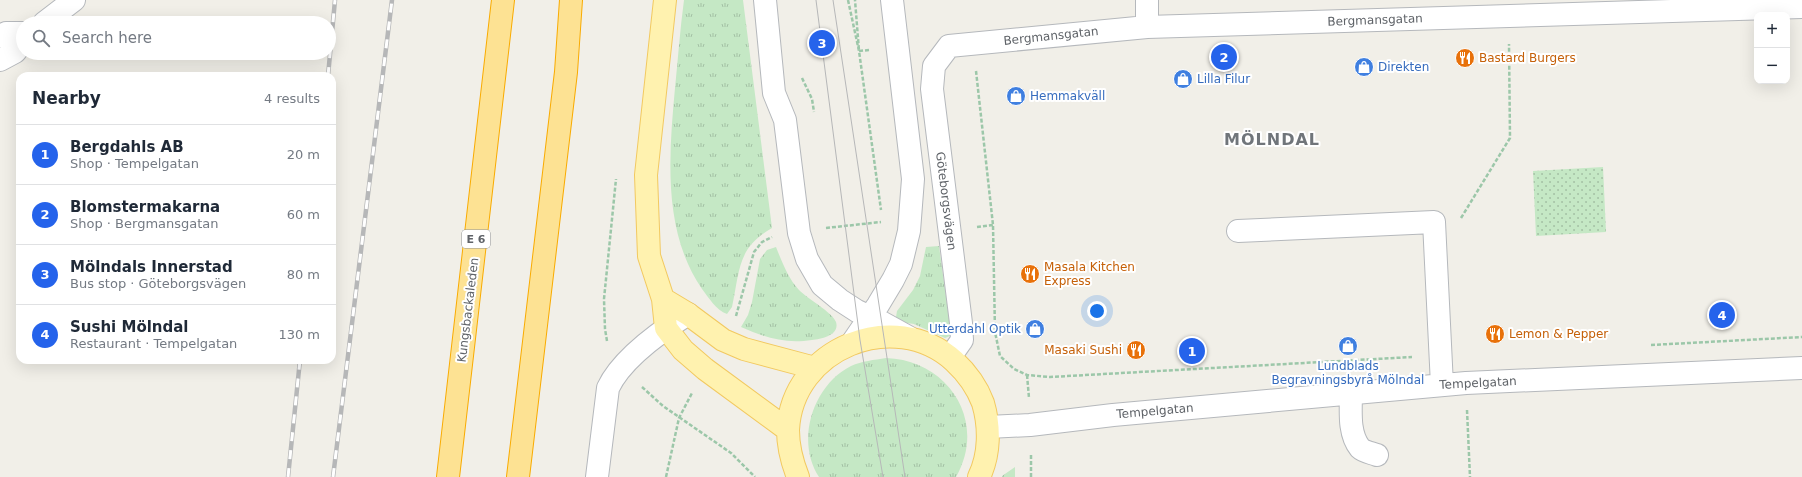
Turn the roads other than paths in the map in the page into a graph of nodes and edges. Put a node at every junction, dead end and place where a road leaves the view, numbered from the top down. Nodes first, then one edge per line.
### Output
1 (74, 0) edge
2 (502, 0) edge
3 (571, 0) edge
4 (587, 0) edge
5 (665, 0) edge
6 (765, 0) edge
7 (892, 0) edge
8 (1147, 0) edge
9 (1802, 7) edge
10 (53, 16) edge
11 (1147, 27) junction
12 (16, 33) edge
13 (0, 36) edge
14 (949, 46) joint
15 (16, 50) edge
16 (0, 60) edge
17 (566, 72) junction
18 (1238, 231) dead end
19 (663, 299) junction
20 (688, 314) junction
21 (870, 316) junction
22 (666, 328) junction
23 (910, 338) junction
24 (852, 343) junction
25 (950, 357) junction
26 (815, 368) junction
27 (1802, 368) edge
28 (1442, 385) junction
29 (1351, 392) junction
30 (988, 427) junction
31 (788, 430) junction
32 (1378, 455) dead end
33 (448, 477) edge
34 (518, 477) edge
35 (597, 477) edge
36 (798, 477) edge
37 (979, 477) edge

1 - 10 street
2 - 33 highway, Kungsbackaleden / E 6
3 - 17 highway
4 - 17 highway
5 - 19 main road
6 - 21 street
7 - 21 street
8 - 11 street
9 - 11 street, Bergmansgatan
11 - 14 street, Bergmansgatan
12 - 13 street
14 - 25 street, Göteborgsvägen
15 - 16 street
17 - 34 highway
18 - 28 street
19 - 20 main road
19 - 22 main road
20 - 22 street
20 - 26 main road
21 - 23 street
21 - 24 street
22 - 31 main road
22 - 35 street
23 - 24 main road
23 - 25 main road
24 - 26 main road
25 - 30 main road
26 - 31 main road
27 - 28 street, Tempelgatan
28 - 29 street, Tempelgatan
29 - 30 street, Tempelgatan
29 - 32 street
30 - 37 main road
31 - 36 main road

